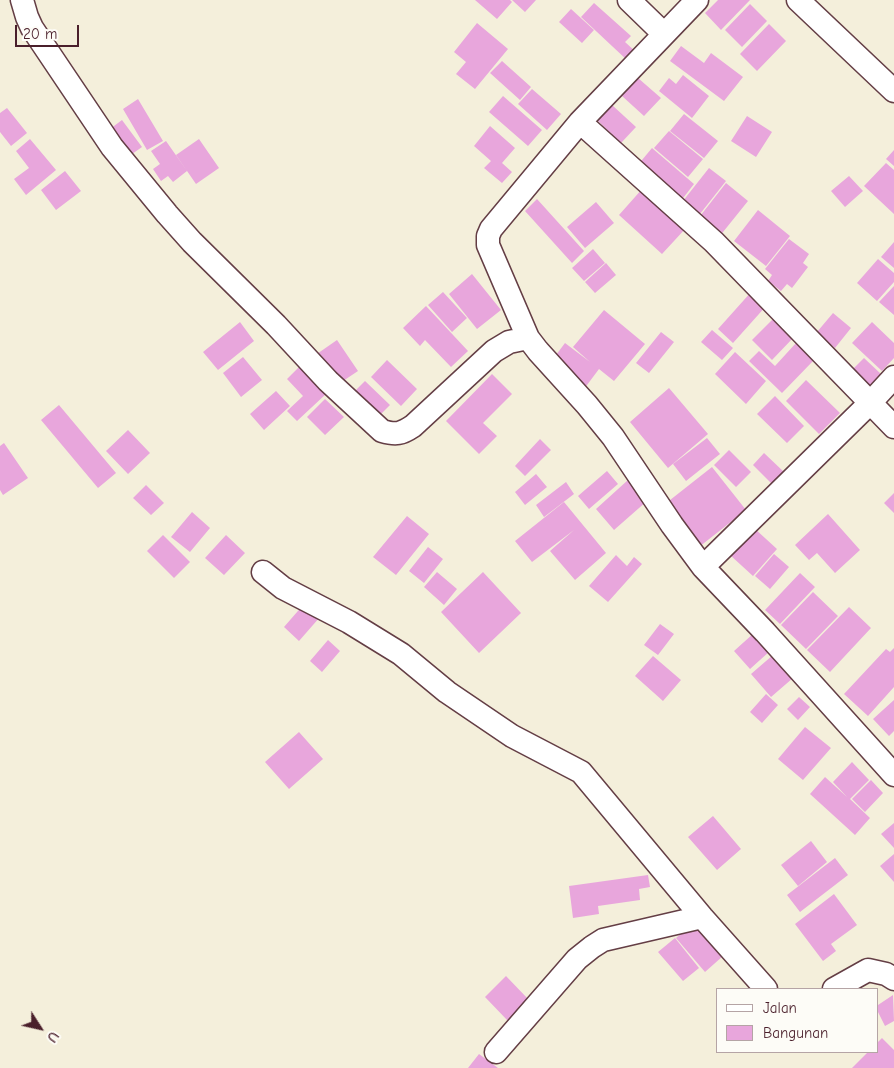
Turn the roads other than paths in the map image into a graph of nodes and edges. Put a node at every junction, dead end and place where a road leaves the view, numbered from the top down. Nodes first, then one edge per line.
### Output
1 (22, 0) edge
2 (629, 0) edge
3 (696, 0) edge
4 (798, 0) edge
5 (664, 34) junction
6 (894, 91) edge
7 (580, 122) junction
8 (528, 338) junction
9 (894, 377) edge
10 (870, 403) junction
11 (894, 428) edge
12 (703, 567) junction
13 (263, 572) dead end
14 (894, 775) edge
15 (702, 918) junction
16 (894, 979) edge
17 (765, 988) edge
18 (836, 988) edge
19 (496, 1052) dead end

1 - 8 street
2 - 5 street
3 - 5 street
4 - 6 street
5 - 7 street
7 - 8 street
7 - 10 street
8 - 12 street
9 - 10 street
10 - 11 street
10 - 12 street
12 - 14 street
13 - 15 street
15 - 17 street
15 - 19 street
16 - 18 street

